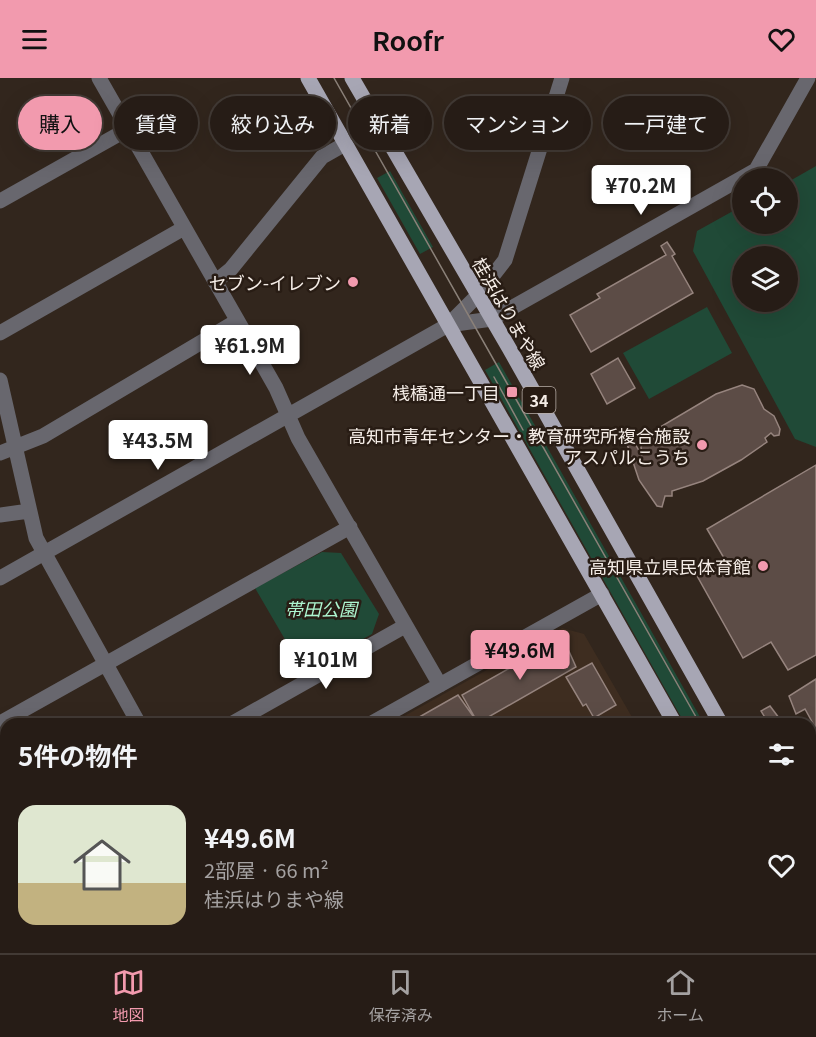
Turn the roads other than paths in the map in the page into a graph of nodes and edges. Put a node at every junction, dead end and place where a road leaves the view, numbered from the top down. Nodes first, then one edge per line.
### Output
1 (99, 78) edge
2 (308, 78) edge
3 (352, 78) edge
4 (562, 78) edge
5 (808, 78) edge
6 (114, 104) edge
7 (114, 137) edge
8 (345, 144) junction
9 (140, 150) edge
10 (0, 201) edge
11 (184, 228) junction
12 (214, 282) junction
13 (477, 296) junction
14 (492, 319) junction
15 (237, 321) junction
16 (448, 325) junction
17 (0, 333) edge
18 (0, 380) edge
19 (289, 416) junction
20 (15, 448) junction
21 (0, 453) edge
22 (29, 511) junction
23 (0, 515) edge
24 (350, 527) junction
25 (43, 554) junction
26 (0, 578) edge
27 (602, 594) junction
28 (405, 626) junction
29 (105, 664) junction
30 (440, 685) junction
31 (9, 718) edge
32 (136, 718) edge
33 (242, 718) edge
34 (381, 718) edge
35 (672, 718) edge
36 (718, 718) edge

1 - 6 street
2 - 8 main road, 34
3 - 13 main road, 桂浜はりまや線 / 34
4 - 13 street
5 - 14 street
7 - 10 street
8 - 12 street
8 - 16 main road, 34
9 - 11 street
11 - 12 street
11 - 17 street
12 - 15 street
13 - 14 main road, 桂浜はりまや線 / 34
13 - 16 street
14 - 16 street
14 - 36 main road, 桂浜はりまや線 / 34
15 - 19 street
15 - 20 street
16 - 19 street
16 - 27 main road, 34
18 - 20 street
19 - 24 street
19 - 25 street
20 - 21 street
20 - 22 street
22 - 23 street
22 - 25 street
24 - 28 street
24 - 29 street
25 - 26 street
25 - 29 street
27 - 30 street
27 - 35 main road, 34
28 - 30 street
28 - 33 street
29 - 31 street
29 - 32 street
30 - 34 street

